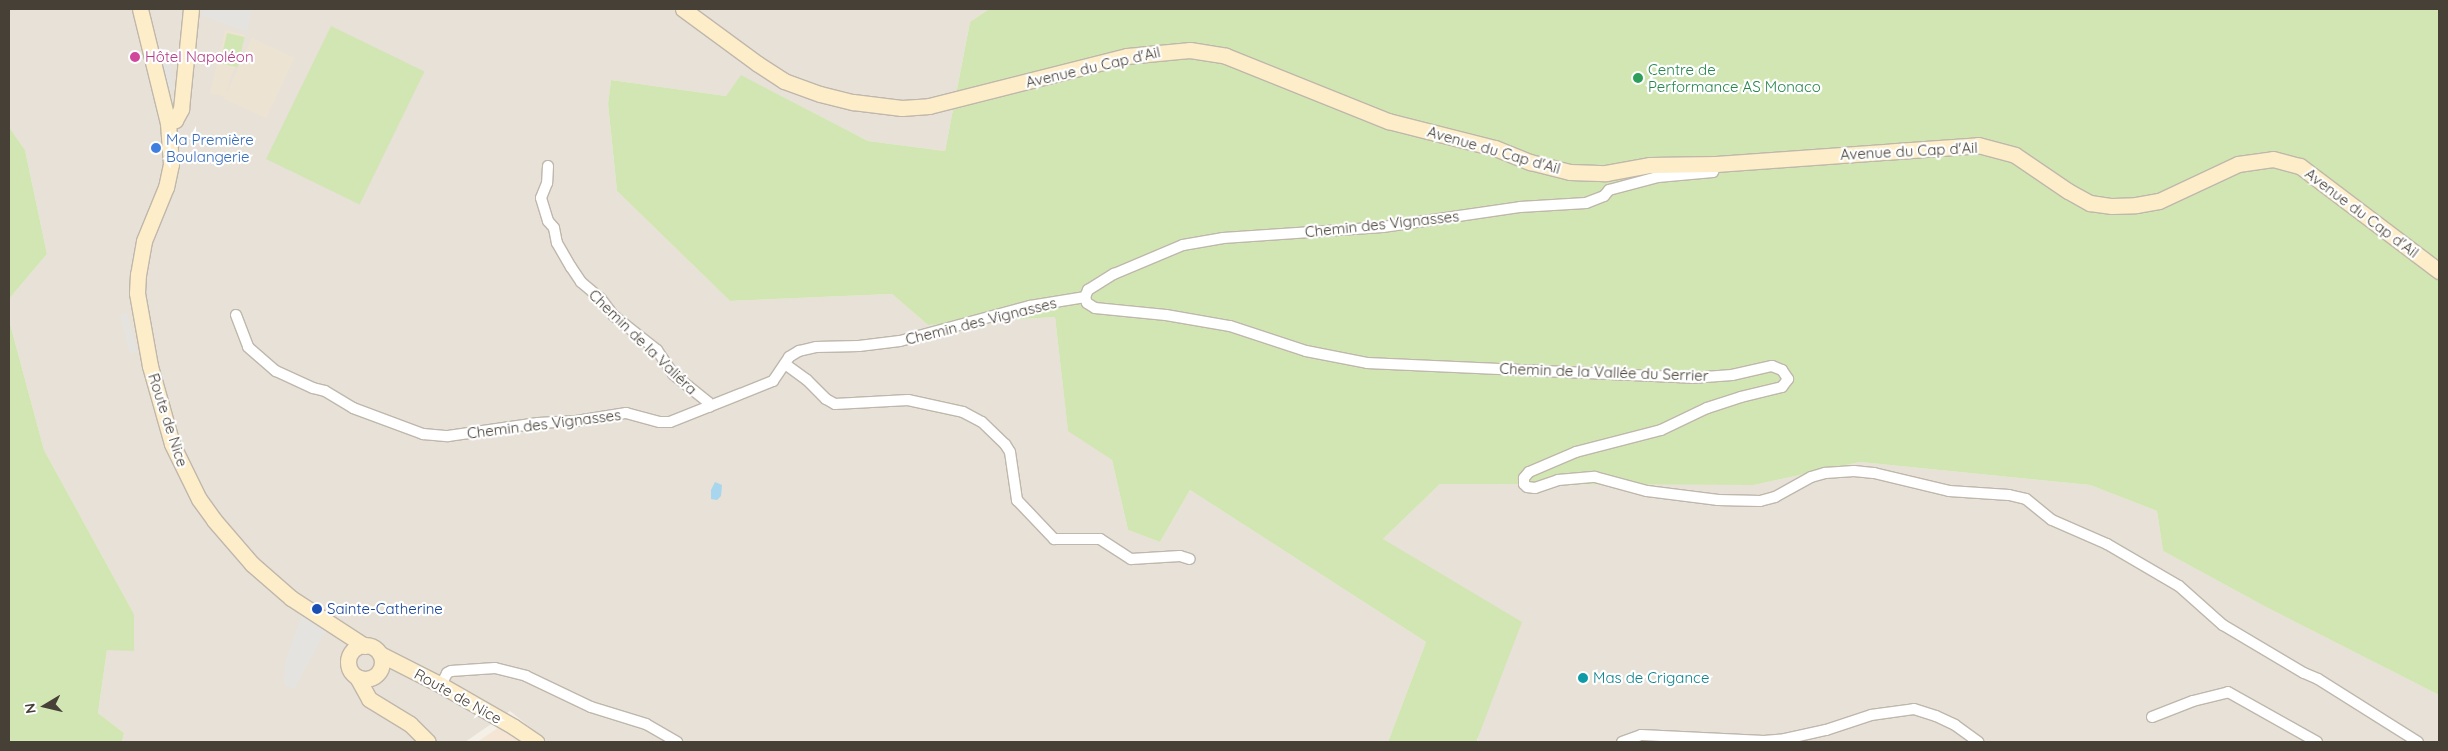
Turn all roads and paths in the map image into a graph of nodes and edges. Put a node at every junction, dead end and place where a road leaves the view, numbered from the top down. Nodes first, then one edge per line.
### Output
1 (140, 9) edge
2 (191, 9) edge
3 (683, 9) edge
4 (168, 123) junction
5 (1716, 164) junction
6 (548, 166) dead end
7 (1606, 173) junction
8 (1609, 190) junction
9 (2439, 272) edge
10 (1085, 297) junction
11 (236, 315) dead end
12 (785, 364) junction
13 (710, 407) junction
14 (1190, 559) dead end
15 (334, 627) junction
16 (365, 646) junction
17 (380, 654) junction
18 (350, 655) junction
19 (405, 667) junction
20 (370, 675) junction
21 (441, 685) junction
22 (2152, 717) dead end
23 (428, 742) edge
24 (536, 742) edge
25 (677, 742) edge
26 (1622, 742) edge
27 (1978, 742) edge
28 (2317, 742) edge
29 (2418, 742) edge

1 - 4 street, Route de Nice
2 - 4 street
3 - 7 street, Avenue du Cap d'Ail
4 - 15 street, Route de Nice
5 - 7 street, Avenue du Cap d'Ail
5 - 8 street, Chemin des Vignasses
5 - 9 street, Avenue du Cap d'Ail
6 - 13 street, Chemin de la Valiéra
7 - 8 street
8 - 10 street, Chemin des Vignasses
10 - 12 street, Chemin des Vignasses
10 - 29 street, Chemin de la Vallée du Serrier
11 - 13 street, Chemin des Vignasses
12 - 13 street, Chemin des Vignasses
12 - 14 street
15 - 16 street, Route de Nice
15 - 18 street, Route de Nice
16 - 17 street
16 - 18 street
17 - 19 street, Route de Nice
17 - 20 street
18 - 20 street
19 - 20 street, Route de Nice
19 - 21 street, Route de Nice
20 - 23 street
21 - 24 street, Route de Nice
21 - 25 street
22 - 28 street
26 - 27 street

